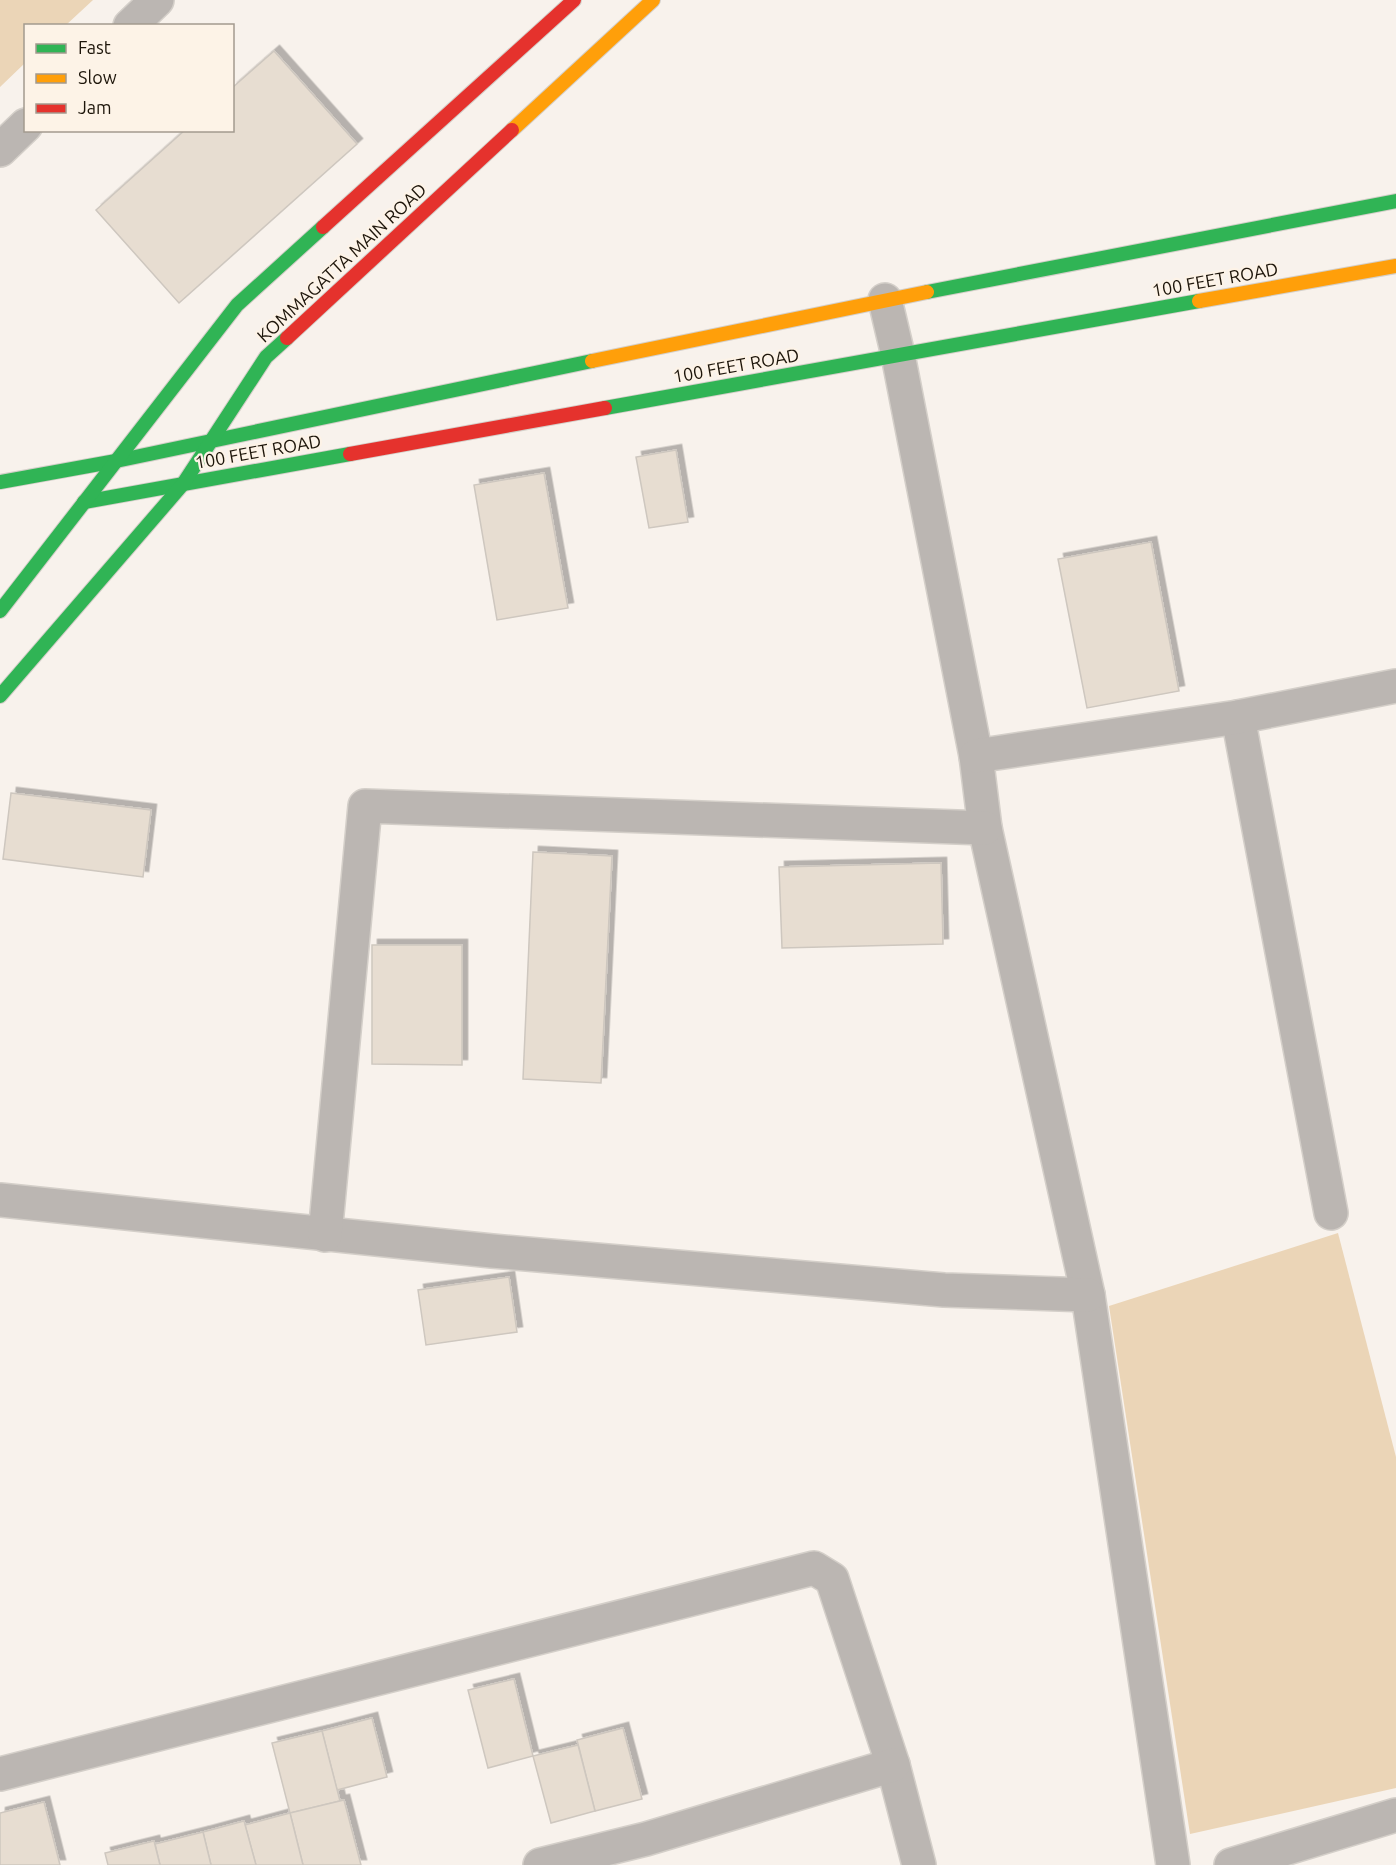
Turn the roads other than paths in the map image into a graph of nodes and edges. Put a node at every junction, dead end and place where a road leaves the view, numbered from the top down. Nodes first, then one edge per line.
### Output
1 (157, 0) edge
2 (574, 0) edge
3 (653, 0) edge
4 (132, 24) edge
5 (24, 127) edge
6 (0, 150) edge
7 (1396, 201) edge
8 (1396, 266) edge
9 (885, 300) junction
10 (898, 355) junction
11 (213, 441) junction
12 (116, 462) junction
13 (0, 482) edge
14 (183, 484) junction
15 (84, 502) junction
16 (0, 610) edge
17 (1396, 686) edge
18 (0, 696) edge
19 (1238, 717) junction
20 (976, 756) junction
21 (985, 828) junction
22 (0, 1200) edge
23 (1331, 1213) dead end
24 (325, 1235) junction
25 (1088, 1295) junction
26 (893, 1765) junction
27 (0, 1774) edge
28 (1396, 1815) edge
29 (540, 1865) edge
30 (919, 1865) edge
31 (1173, 1865) edge
32 (1231, 1865) edge

1 - 4 street
2 - 12 main road, KOMMAGATTA MAIN ROAD
3 - 11 main road, KOMMAGATTA MAIN ROAD
5 - 6 street
7 - 9 main road, 100 FEET ROAD
8 - 10 main road, 100 FEET ROAD
9 - 10 street
9 - 11 main road, 100 FEET ROAD
10 - 14 main road, 100 FEET ROAD
10 - 20 street
11 - 12 main road, 100 FEET ROAD
11 - 14 main road, KOMMAGATTA MAIN ROAD
12 - 13 main road, 100 FEET ROAD
12 - 15 main road, KOMMAGATTA MAIN ROAD
14 - 15 main road, 100 FEET ROAD
14 - 18 main road, KOMMAGATTA MAIN ROAD
15 - 16 main road, KOMMAGATTA MAIN ROAD
17 - 19 street
19 - 20 street
19 - 23 street
20 - 21 street
21 - 24 street
21 - 25 street
22 - 24 street
24 - 25 street
25 - 31 street
26 - 27 street
26 - 29 street
26 - 30 street
28 - 32 street

